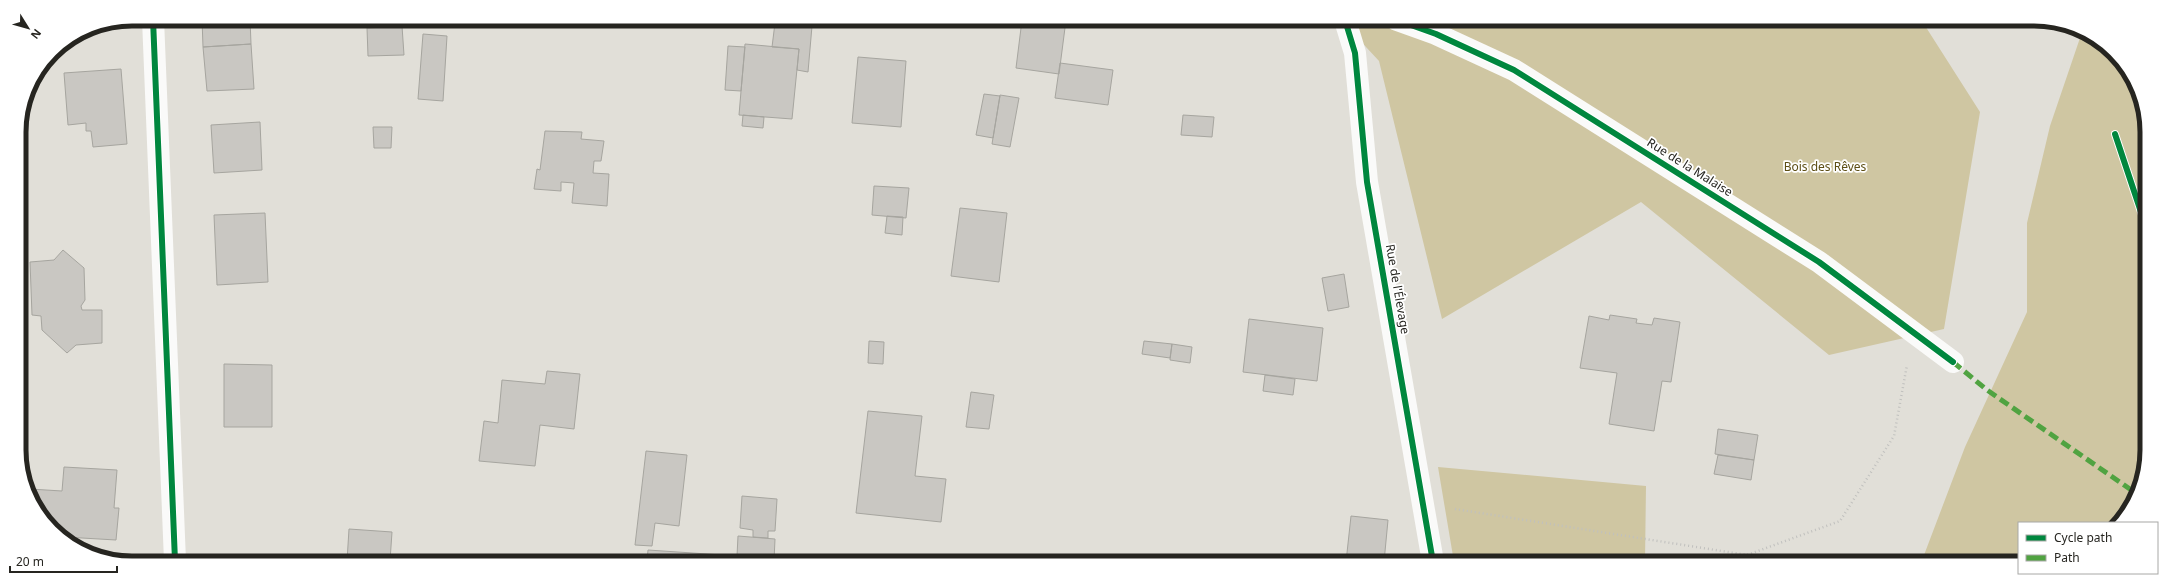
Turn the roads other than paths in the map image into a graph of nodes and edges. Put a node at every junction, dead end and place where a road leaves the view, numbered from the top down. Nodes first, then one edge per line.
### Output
1 (153, 26) edge
2 (1346, 26) edge
3 (1414, 26) edge
4 (1953, 362) dead end
5 (175, 556) edge
6 (1432, 556) edge

1 - 5 street
2 - 6 street, Rue de l'Élevage
3 - 4 street, Rue de la Malaise

